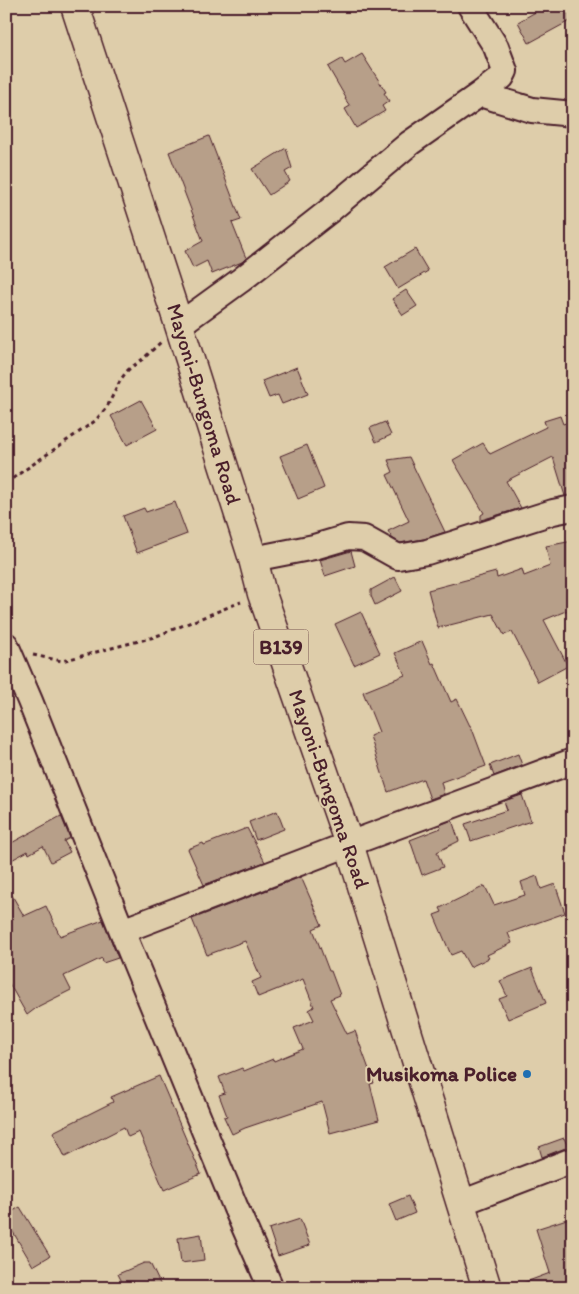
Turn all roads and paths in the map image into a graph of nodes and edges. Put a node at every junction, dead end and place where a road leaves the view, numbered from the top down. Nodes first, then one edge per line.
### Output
1 (76, 6) edge
2 (470, 6) edge
3 (480, 94) junction
4 (573, 114) edge
5 (180, 325) junction
6 (6, 483) edge
7 (573, 508) edge
8 (253, 559) junction
9 (262, 594) junction
10 (7, 649) edge
11 (573, 761) edge
12 (349, 844) junction
13 (122, 931) junction
14 (573, 1160) edge
15 (461, 1203) junction
16 (272, 1288) edge
17 (487, 1288) edge

1 - 5 main road, Mayoni-Bungoma Road / B139
2 - 3 street
3 - 4 street
3 - 5 street
5 - 6 path
5 - 8 main road, Mayoni-Bungoma Road / B139
7 - 8 street
8 - 9 main road, Mayoni-Bungoma Road / B139
9 - 10 path
9 - 12 main road, Mayoni-Bungoma Road / B139
10 - 13 street
11 - 12 street
12 - 13 street
12 - 15 main road, Mayoni-Bungoma Road / B139
13 - 16 street
14 - 15 street
15 - 17 main road, Mayoni-Bungoma Road / B139

